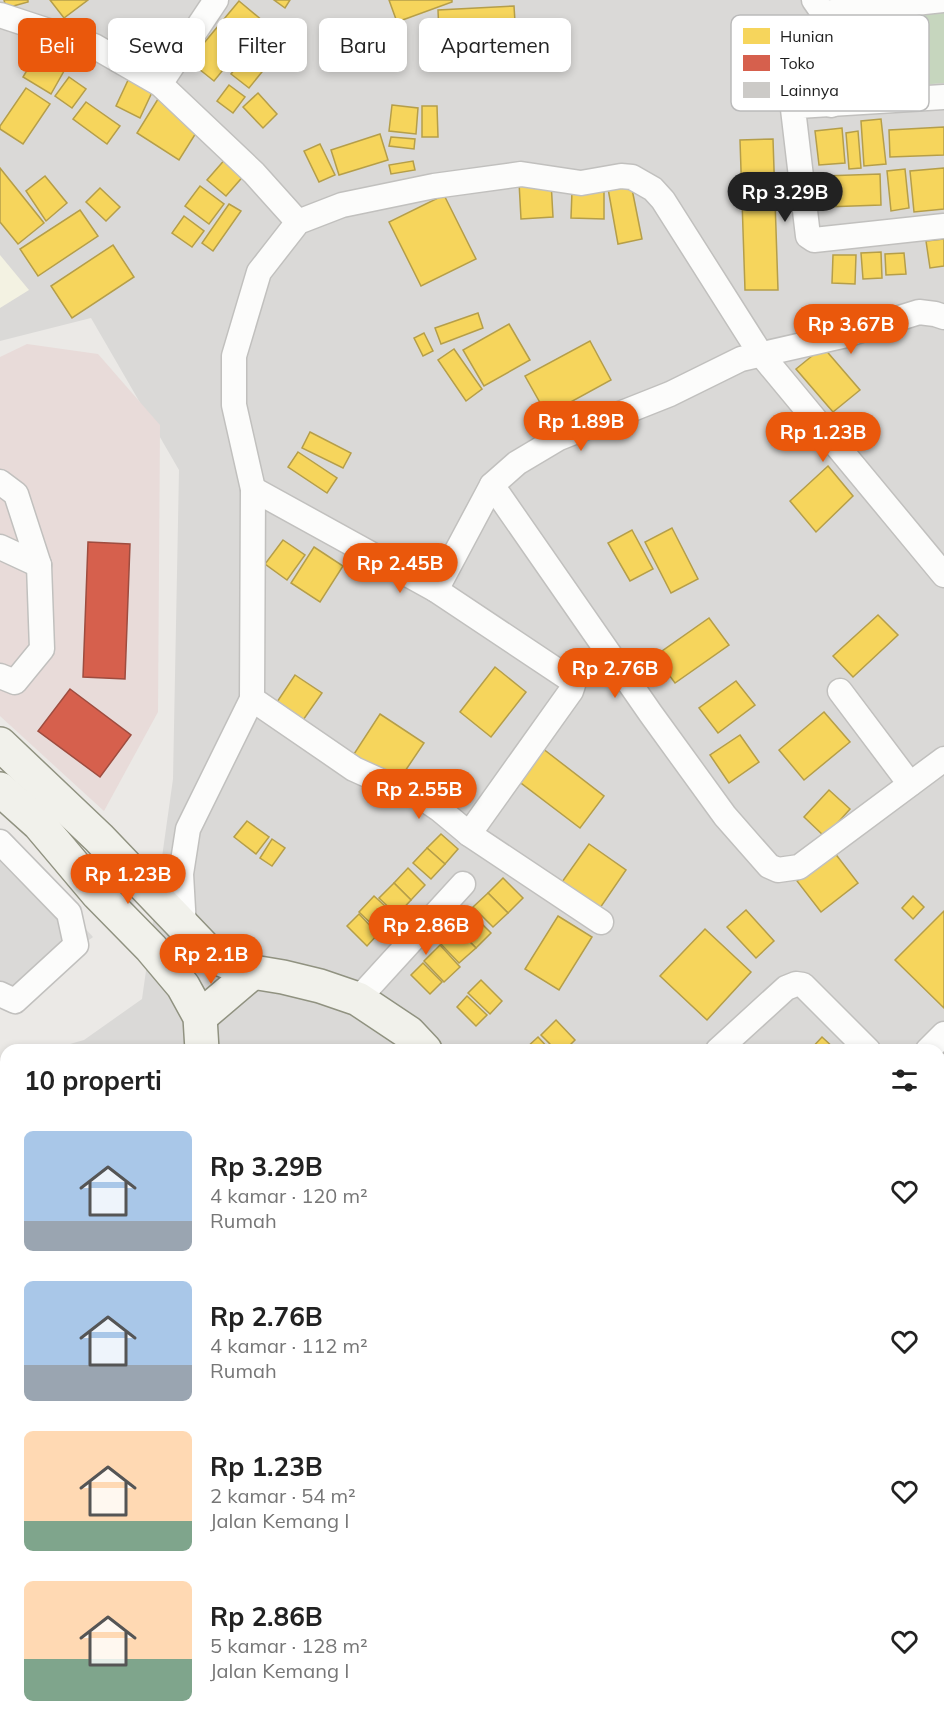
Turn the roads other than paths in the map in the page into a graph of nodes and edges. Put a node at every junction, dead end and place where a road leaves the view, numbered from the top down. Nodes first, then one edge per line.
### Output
1 (216, 0) edge
2 (944, 0) edge
3 (0, 15) edge
4 (829, 15) edge
5 (160, 84) junction
6 (944, 97) edge
7 (929, 98) edge
8 (793, 111) edge
9 (298, 222) junction
10 (944, 226) edge
11 (944, 317) edge
12 (760, 353) junction
13 (0, 482) edge
14 (492, 485) junction
15 (253, 489) junction
16 (0, 547) edge
17 (39, 565) junction
18 (944, 575) edge
19 (436, 590) junction
20 (0, 676) edge
21 (840, 691) dead end
22 (252, 699) junction
23 (0, 744) edge
24 (944, 759) edge
25 (910, 784) junction
26 (0, 789) edge
27 (469, 834) junction
28 (99, 838) junction
29 (0, 842) edge
30 (74, 865) junction
31 (463, 884) dead end
32 (177, 919) junction
33 (601, 922) dead end
34 (253, 972) junction
35 (358, 999) junction
36 (5, 1000) edge
37 (200, 1017) junction
38 (202, 1044) edge
39 (419, 1044) edge
40 (725, 1044) edge
41 (862, 1044) edge

1 - 5 street
2 - 4 street
3 - 5 street
5 - 9 street
6 - 7 street
8 - 10 street
9 - 12 street
9 - 15 street
11 - 12 street
12 - 14 street
12 - 18 street
13 - 17 street
14 - 19 street
14 - 25 street
15 - 19 street
15 - 22 street
16 - 17 street
17 - 20 street
19 - 27 street
21 - 25 street
22 - 27 street
22 - 32 street
23 - 28 street
24 - 25 street
26 - 30 street
27 - 33 street
28 - 30 street
28 - 32 street
29 - 36 street
30 - 37 street
31 - 35 street
32 - 34 street
34 - 35 street
34 - 37 street
35 - 39 street
37 - 38 street
40 - 41 street

